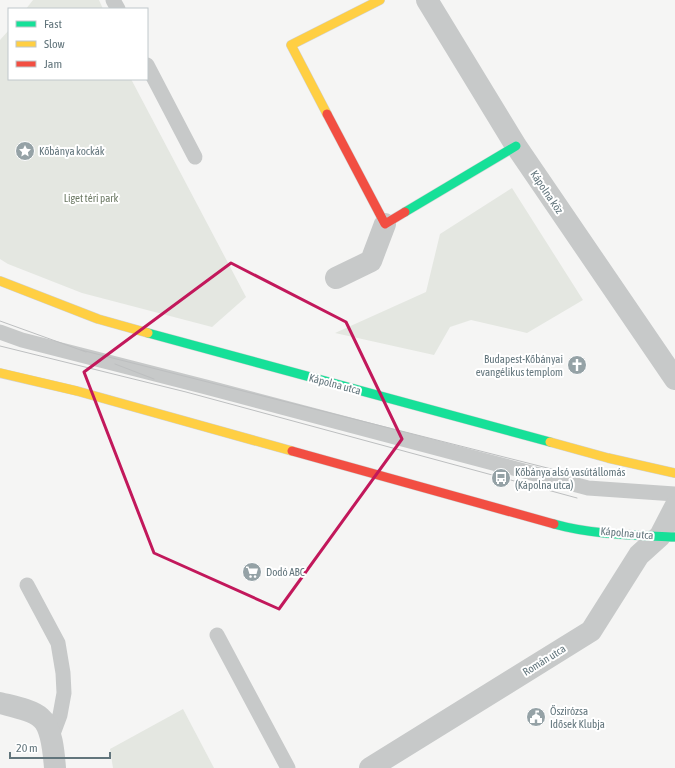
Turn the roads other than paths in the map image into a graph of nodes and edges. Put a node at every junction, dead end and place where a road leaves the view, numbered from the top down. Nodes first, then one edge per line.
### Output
1 (380, 0) edge
2 (427, 0) edge
3 (148, 67) edge
4 (516, 146) junction
5 (195, 156) dead end
6 (385, 224) junction
7 (336, 278) dead end
8 (0, 281) edge
9 (0, 332) edge
10 (0, 373) edge
11 (675, 379) edge
12 (675, 473) edge
13 (675, 494) edge
14 (675, 507) edge
15 (667, 536) edge
16 (27, 585) dead end
17 (217, 635) dead end
18 (0, 703) edge
19 (51, 739) junction
20 (55, 768) edge
21 (288, 768) edge
22 (370, 768) edge

1 - 6 street
2 - 4 street, Kápolna köz
3 - 5 lane
4 - 6 street
4 - 11 street, Kápolna köz
6 - 7 street
8 - 12 street, Kápolna utca
9 - 13 lane
10 - 15 street, Kápolna utca
14 - 15 street, Román utca
15 - 22 street, Román utca
16 - 19 lane
17 - 21 lane
18 - 19 street
19 - 20 street

